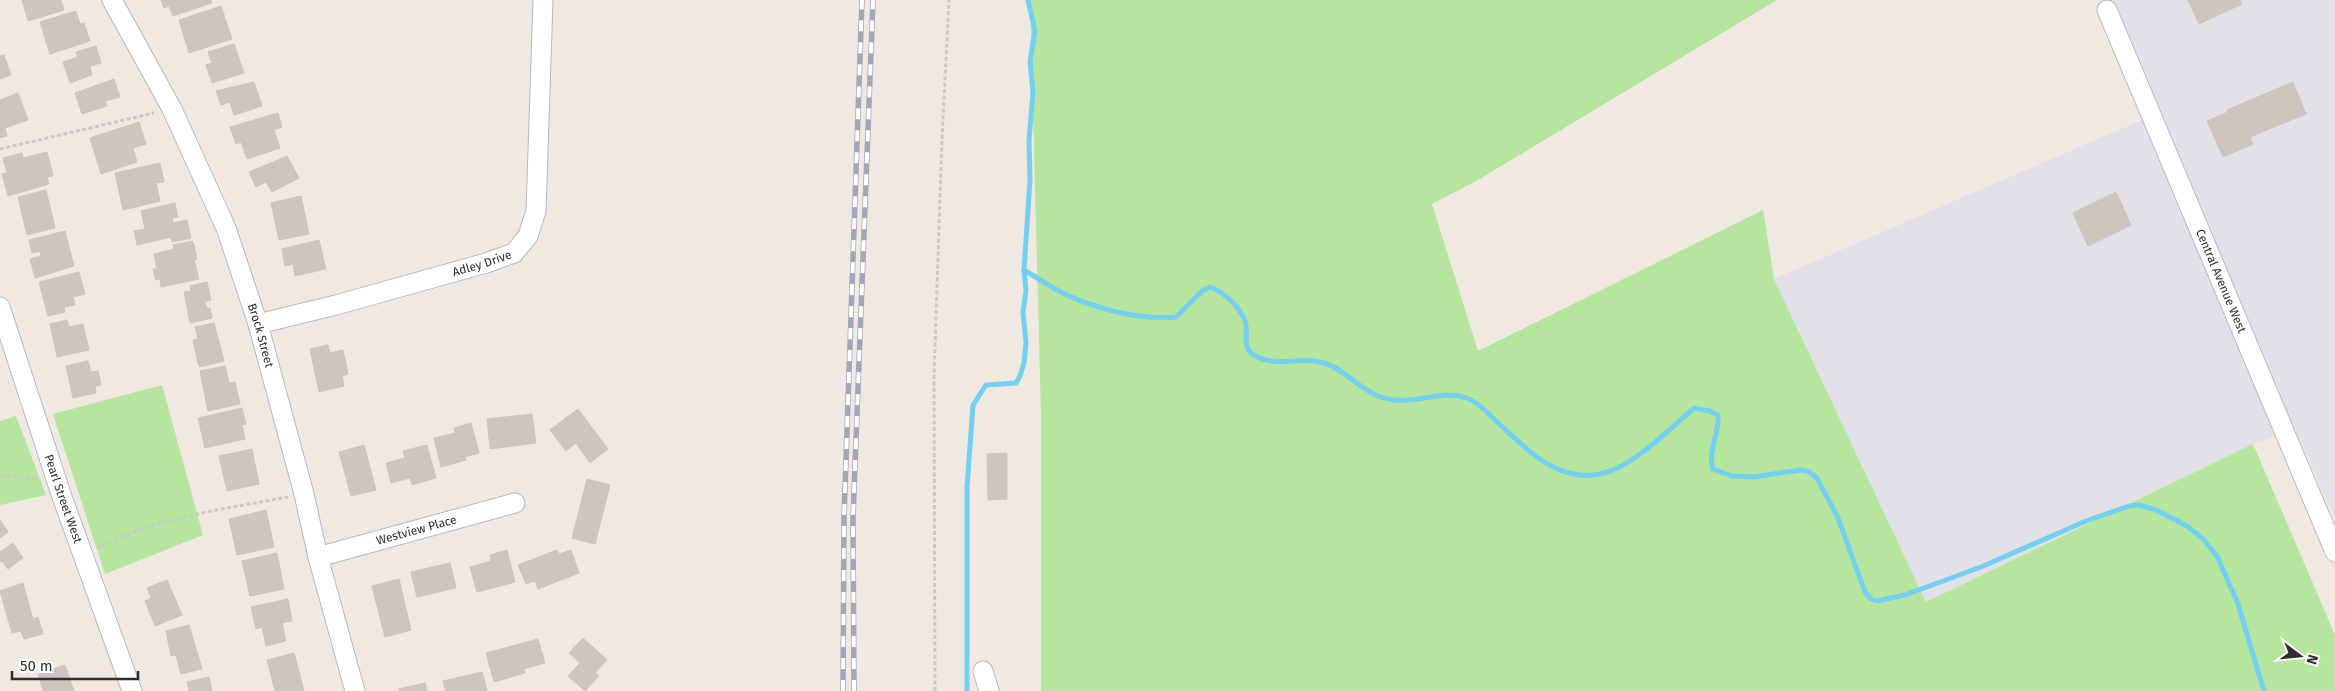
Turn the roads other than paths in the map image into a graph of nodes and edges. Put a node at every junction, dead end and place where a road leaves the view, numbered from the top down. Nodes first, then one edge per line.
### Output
1 (112, 0) edge
2 (543, 0) edge
3 (2107, 10) dead end
4 (0, 307) edge
5 (258, 324) junction
6 (515, 502) dead end
7 (2335, 552) edge
8 (318, 557) junction
9 (983, 671) dead end
10 (132, 691) edge
11 (355, 691) edge
12 (989, 691) edge

1 - 5 street, Brock Street
2 - 5 street, Adley Drive
3 - 7 street, Central Avenue West
4 - 10 street, Pearl Street West
5 - 8 street, Brock Street
6 - 8 street, Westview Place
8 - 11 street, Brock Street
9 - 12 street

